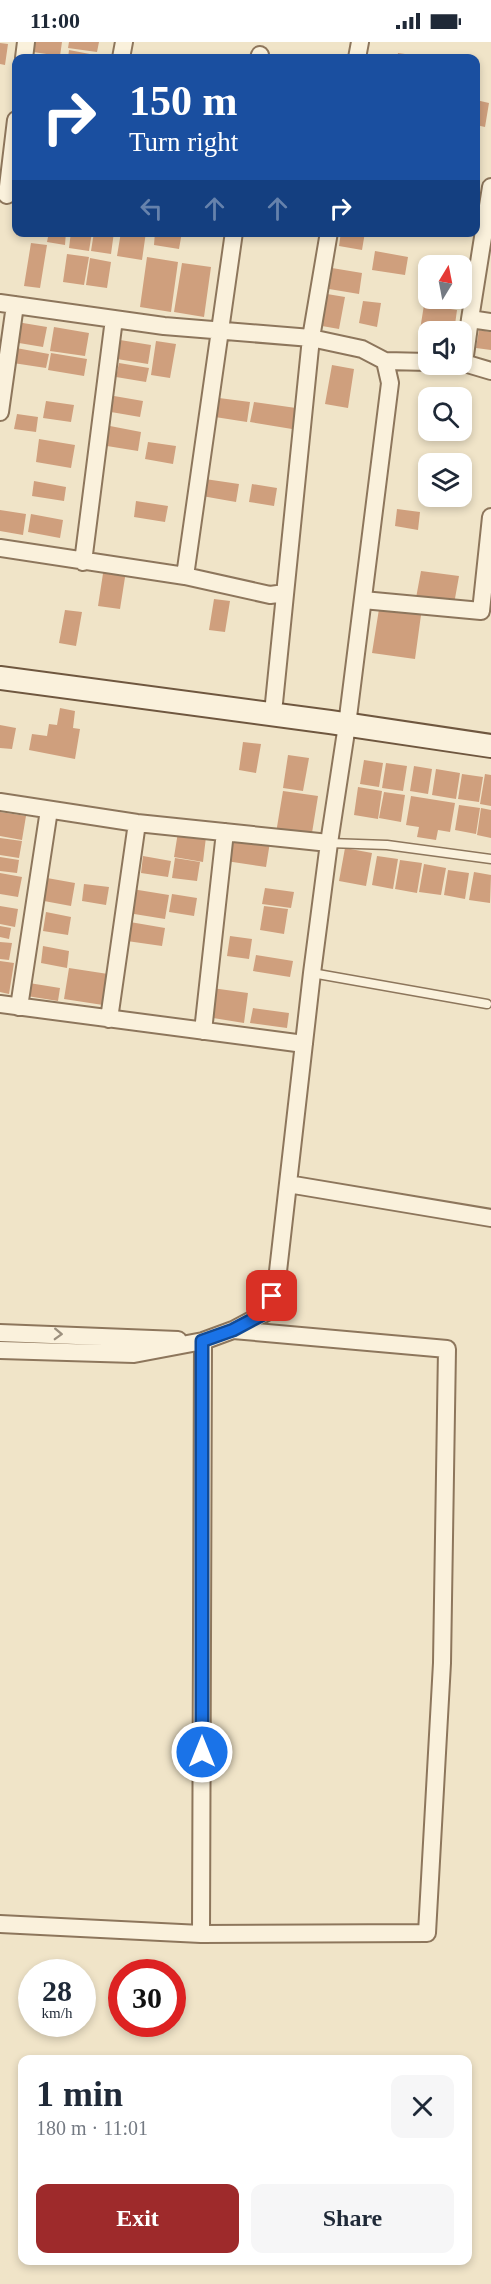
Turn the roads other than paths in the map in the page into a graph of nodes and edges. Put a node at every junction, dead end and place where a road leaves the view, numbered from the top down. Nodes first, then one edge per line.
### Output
1 (12, 158) edge
2 (491, 187) edge
3 (8, 197) edge
4 (233, 237) edge
5 (328, 237) edge
6 (7, 304) edge
7 (114, 319) junction
8 (470, 320) joint
9 (491, 322) edge
10 (219, 331) junction
11 (310, 338) junction
12 (385, 361) junction
13 (418, 362) edge
14 (472, 366) edge
15 (491, 371) edge
16 (0, 412) edge
17 (491, 517) edge
18 (0, 548) edge
19 (83, 562) junction
20 (184, 576) junction
21 (285, 593) junction
22 (363, 600) junction
23 (0, 667) edge
24 (0, 678) edge
25 (274, 703) junction
26 (348, 719) junction
27 (491, 734) edge
28 (491, 746) edge
29 (0, 802) edge
30 (49, 810) junction
31 (137, 823) junction
32 (225, 832) junction
33 (329, 843) junction
34 (491, 859) edge
35 (312, 973) junction
36 (0, 1004) edge
37 (487, 1004) dead end
38 (19, 1007) junction
39 (109, 1019) junction
40 (203, 1031) junction
41 (304, 1044) junction
42 (288, 1184) junction
43 (491, 1218) edge
44 (233, 1330) junction
45 (0, 1333) edge
46 (202, 1341) junction
47 (0, 1350) edge
48 (0, 1924) edge
49 (201, 1934) junction

1 - 3 street
2 - 8 street
4 - 10 street
5 - 11 street
6 - 7 street
6 - 16 street
7 - 10 street
7 - 19 street
8 - 9 street
10 - 11 street
10 - 20 street
11 - 12 street
11 - 21 street
12 - 13 street
12 - 22 street
14 - 15 street
17 - 22 street
18 - 19 street
19 - 20 street
20 - 21 street
21 - 25 street
22 - 26 street
23 - 25 street
24 - 26 street
25 - 26 street
26 - 27 street
26 - 28 street
26 - 33 street
29 - 30 street
30 - 31 street
30 - 38 street
31 - 32 street
31 - 39 street
32 - 33 street
32 - 40 street
33 - 34 lane
33 - 35 street
35 - 37 lane
35 - 41 street
36 - 38 street
38 - 39 street
39 - 40 street
40 - 41 street
41 - 42 street
42 - 43 street
42 - 44 street
44 - 46 street
44 - 49 street
45 -> 46 street
46 - 47 street
46 - 49 street
48 - 49 street

